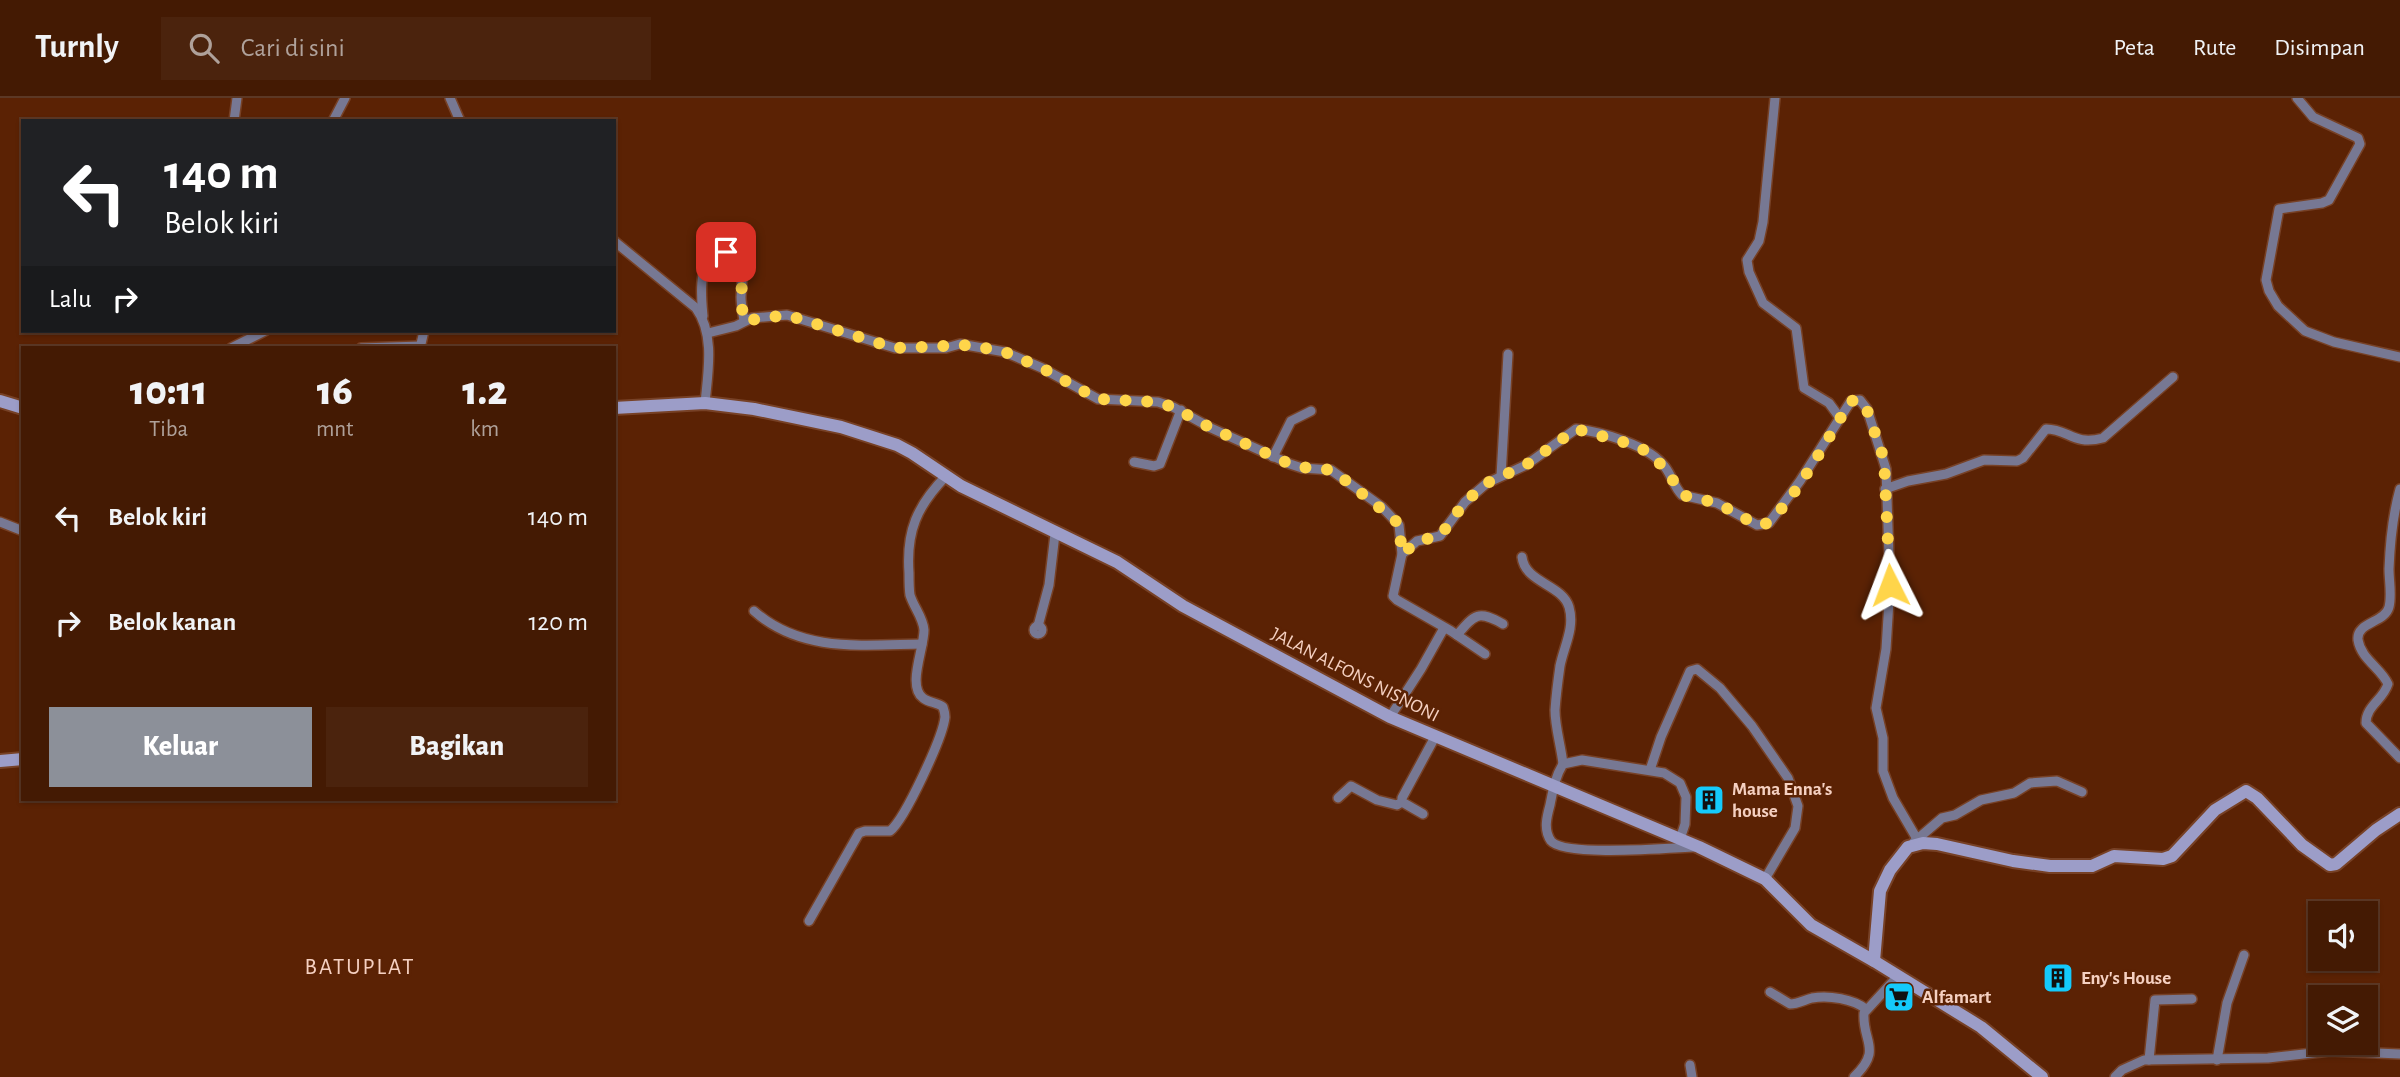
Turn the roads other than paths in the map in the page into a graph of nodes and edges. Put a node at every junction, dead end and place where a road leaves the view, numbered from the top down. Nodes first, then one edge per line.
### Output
1 (237, 98) edge
2 (345, 98) edge
3 (450, 98) edge
4 (1775, 98) edge
5 (2297, 98) edge
6 (234, 119) edge
7 (334, 119) edge
8 (459, 119) edge
9 (616, 243) edge
10 (703, 318) junction
11 (744, 321) junction
12 (257, 333) edge
13 (708, 333) junction
14 (235, 346) edge
15 (1507, 354) dead end
16 (2400, 357) edge
17 (2174, 377) dead end
18 (0, 401) edge
19 (705, 403) junction
20 (21, 407) edge
21 (616, 408) edge
22 (1181, 410) junction
23 (1311, 411) dead end
24 (1840, 418) junction
25 (1273, 457) junction
26 (1134, 462) dead end
27 (946, 476) junction
28 (1501, 476) junction
29 (1885, 489) junction
30 (2400, 489) edge
31 (0, 522) edge
32 (21, 530) edge
33 (1055, 534) junction
34 (1402, 554) junction
35 (1522, 557) dead end
36 (754, 611) dead end
37 (1503, 624) dead end
38 (1038, 626) dead end
39 (1444, 628) junction
40 (1457, 635) junction
41 (922, 644) junction
42 (1485, 654) dead end
43 (1390, 718) junction
44 (1435, 737) junction
45 (2400, 758) edge
46 (21, 760) edge
47 (0, 761) edge
48 (1563, 764) junction
49 (1650, 770) junction
50 (1554, 786) junction
51 (2082, 792) dead end
52 (1338, 798) dead end
53 (1402, 802) junction
54 (1423, 814) dead end
55 (2400, 814) edge
56 (1680, 839) junction
57 (1913, 843) junction
58 (1699, 847) junction
59 (1765, 879) junction
60 (810, 921) dead end
61 (2244, 955) dead end
62 (1874, 961) junction
63 (1897, 977) junction
64 (1770, 992) dead end
65 (2192, 999) dead end
66 (1866, 1009) junction
67 (2400, 1054) edge
68 (2149, 1060) junction
69 (2217, 1060) junction
70 (1690, 1065) dead end
71 (1692, 1077) edge
72 (1854, 1077) edge
73 (2042, 1077) edge
74 (2115, 1077) edge

1 - 6 street
2 - 7 street
3 - 8 street
4 - 24 street
5 - 16 street
9 - 10 street
10 - 11 street
10 - 13 street
11 - 13 street
11 - 22 street
12 - 14 street
13 - 19 street
15 - 28 street
17 - 29 street
18 - 20 main road
19 - 21 main road, JALAN ALFONS NISNONI
19 - 27 main road, JALAN ALFONS NISNONI
22 - 25 street
22 - 26 street
23 - 25 street
24 - 28 street
24 - 29 street
25 - 34 street
27 - 33 main road, JALAN ALFONS NISNONI
27 - 41 street
28 - 34 street
29 - 57 street
30 - 45 street
31 - 32 street
33 - 38 street
33 - 43 main road, JALAN ALFONS NISNONI
34 - 39 street
35 - 48 street
36 - 41 street
37 - 40 street
39 - 40 street
39 - 43 street
40 - 42 street
41 - 60 street
43 - 44 main road, JALAN ALFONS NISNONI
44 - 50 main road, JALAN ALFONS NISNONI
44 - 53 street
46 - 47 main road
48 - 49 street
48 - 50 street
49 - 56 street
49 - 59 street
50 - 56 main road, JALAN ALFONS NISNONI
50 - 58 street
51 - 57 street
52 - 53 street
53 - 54 street
55 - 57 main road
56 - 58 main road, JALAN ALFONS NISNONI
57 - 62 main road
58 - 59 main road, JALAN ALFONS NISNONI
59 - 62 main road, JALAN ALFONS NISNONI
61 - 69 street
62 - 63 main road, JALAN ALFONS NISNONI
63 - 66 street
63 - 73 main road, JALAN ALFONS NISNONI
64 - 66 street
65 - 68 street
66 - 72 street
67 - 69 street
68 - 69 street
68 - 74 street
70 - 71 street

